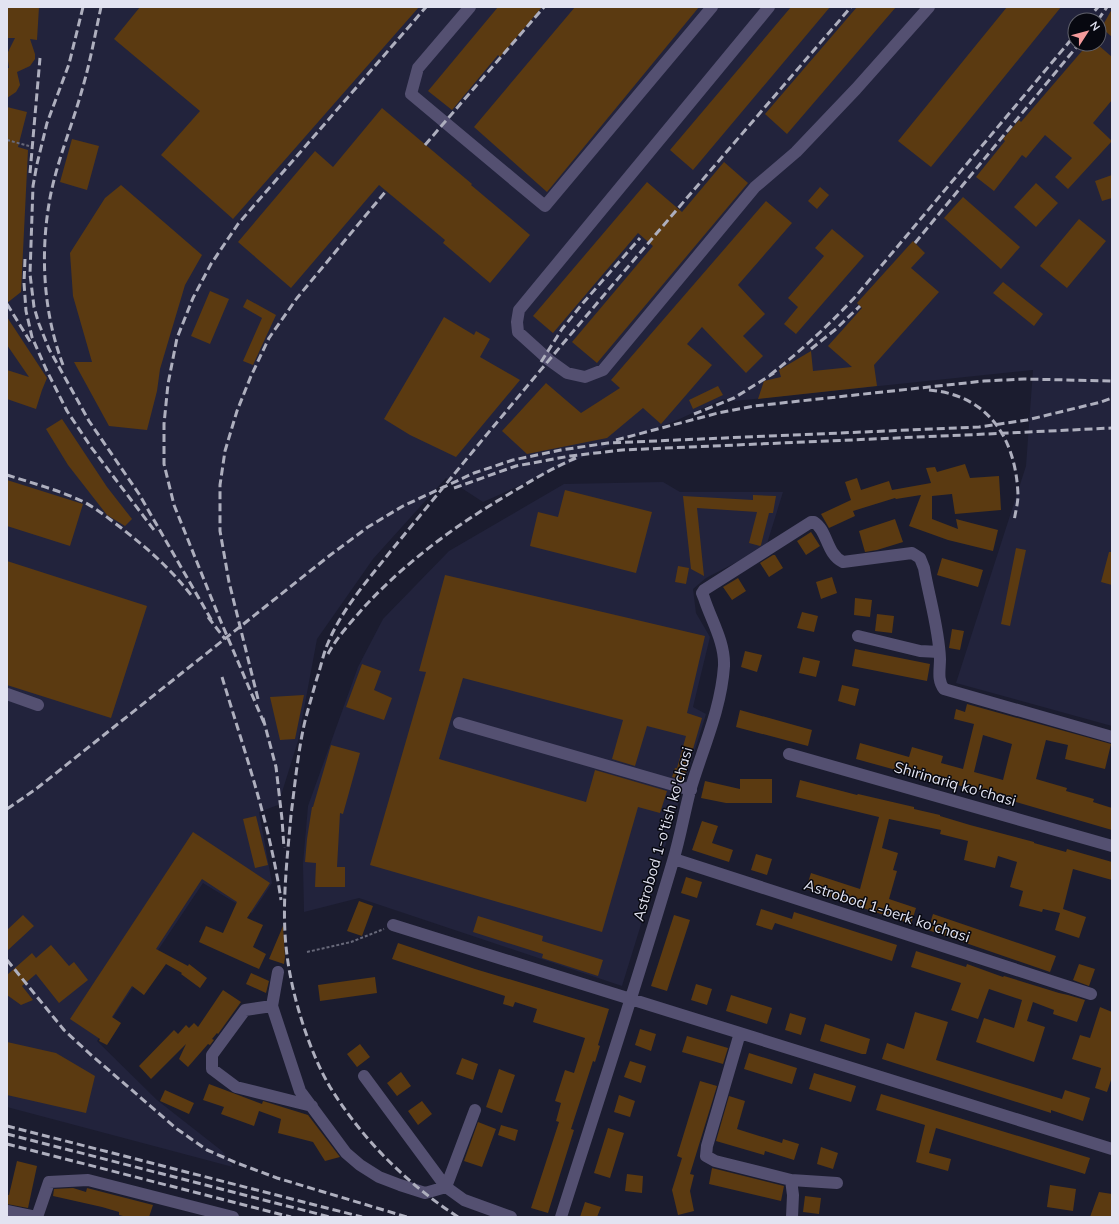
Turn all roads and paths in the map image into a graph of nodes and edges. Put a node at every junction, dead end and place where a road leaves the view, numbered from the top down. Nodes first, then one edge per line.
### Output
1 (470, 7) edge
2 (712, 7) edge
3 (769, 7) edge
4 (929, 7) edge
5 (7, 140) edge
6 (29, 146) dead end
7 (858, 636) dead end
8 (939, 652) junction
9 (7, 694) edge
10 (38, 704) dead end
11 (459, 723) dead end
12 (1112, 737) edge
13 (789, 754) dead end
14 (691, 790) junction
15 (1112, 846) edge
16 (674, 859) junction
17 (393, 925) joint
18 (307, 952) dead end
19 (278, 972) dead end
20 (1091, 994) dead end
21 (631, 999) junction
22 (272, 1006) junction
23 (740, 1033) junction
24 (364, 1076) dead end
25 (312, 1106) junction
26 (475, 1110) dead end
27 (1112, 1150) edge
28 (791, 1180) junction
29 (837, 1183) dead end
30 (446, 1187) junction
31 (7, 1211) edge
32 (37, 1217) edge
33 (233, 1217) edge
34 (511, 1217) edge
35 (561, 1217) edge
36 (792, 1217) edge

1 - 2 street
3 - 4 street
5 - 6 path
7 - 8 street
8 - 12 street
8 - 14 street, Astrobod 1-o'tish ko'chasi
9 - 10 street
11 - 14 street
13 - 15 street, Shirinariq ko'chasi
14 - 16 street, Astrobod 1-o'tish ko'chasi
16 - 20 street, Astrobod 1-berk ko'chasi
16 - 21 street, Astrobod 1-o'tish ko'chasi
17 - 18 path
17 - 21 street
19 - 22 street
21 - 23 street
21 - 35 street, Astrobod 1-o'tish ko'chasi
22 - 25 street
22 - 25 street
23 - 27 street
23 - 28 street
24 - 30 street
25 - 30 street
26 - 30 street
28 - 29 street
28 - 36 street
30 - 34 street
31 - 32 street
32 - 33 street

